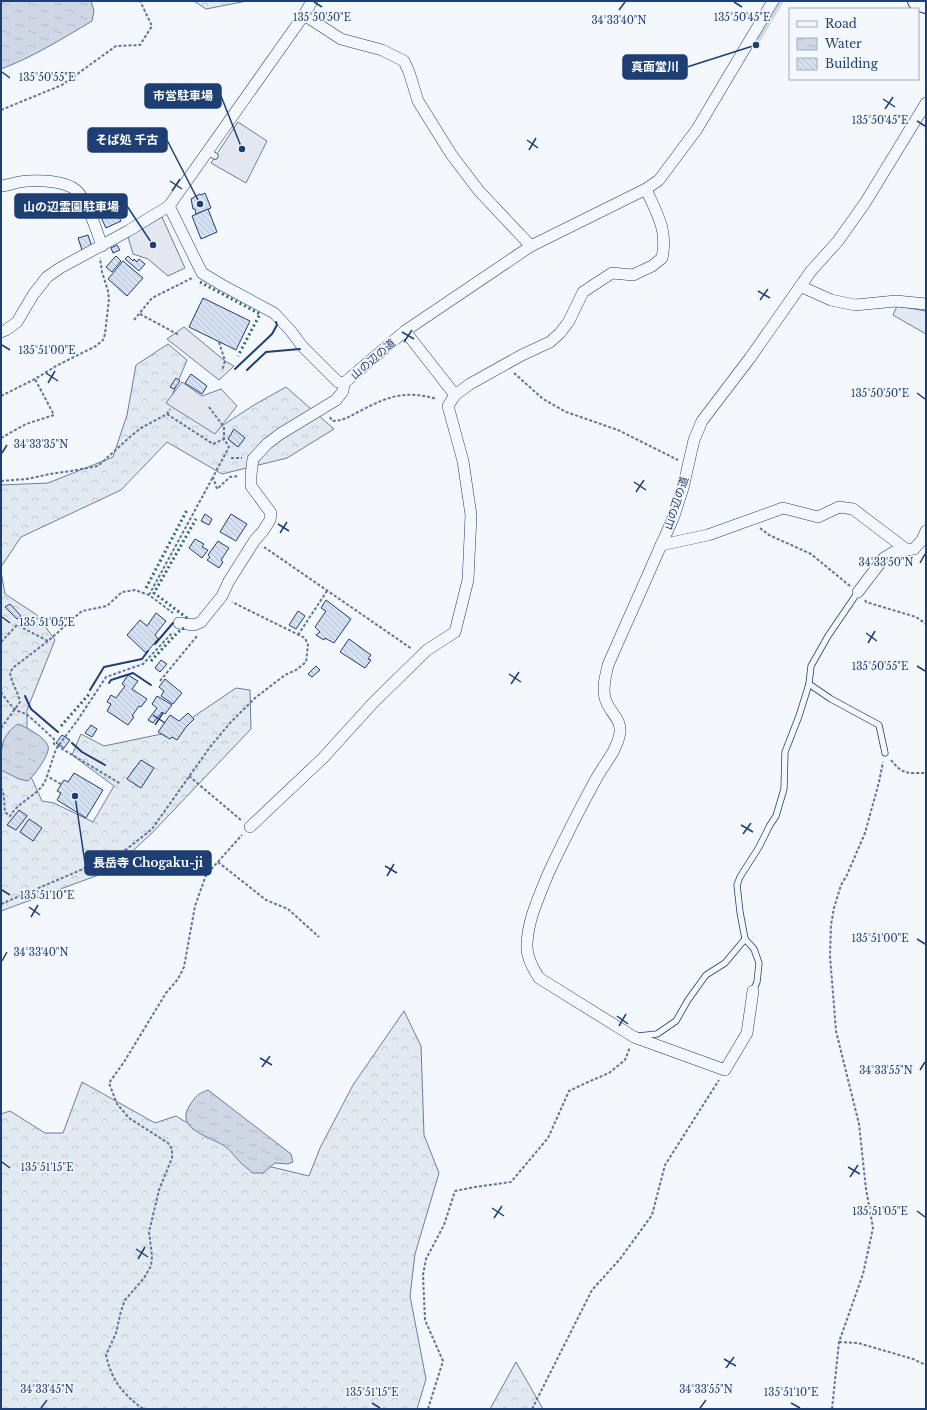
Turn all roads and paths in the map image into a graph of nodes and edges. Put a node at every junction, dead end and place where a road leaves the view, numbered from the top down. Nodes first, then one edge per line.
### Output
1 (140, 1) edge
2 (312, 1) edge
3 (773, 1) edge
4 (917, 1) edge
5 (926, 4) edge
6 (304, 15) junction
7 (926, 103) edge
8 (1, 110) edge
9 (1, 186) edge
10 (646, 189) junction
11 (170, 206) junction
12 (102, 246) junction
13 (531, 246) junction
14 (202, 273) junction
15 (800, 286) junction
16 (926, 304) edge
17 (140, 314) junction
18 (134, 320) dead end
19 (405, 331) junction
20 (1, 332) edge
21 (179, 335) dead end
22 (219, 342) dead end
23 (503, 365) junction
24 (222, 371) dead end
25 (34, 379) junction
26 (344, 383) junction
27 (455, 395) junction
28 (1, 396) edge
29 (438, 399) dead end
30 (209, 407) dead end
31 (324, 407) junction
32 (170, 409) dead end
33 (167, 414) junction
34 (1, 438) edge
35 (224, 439) junction
36 (688, 465) junction
37 (251, 475) junction
38 (213, 477) junction
39 (1, 481) edge
40 (749, 520) junction
41 (926, 531) edge
42 (254, 540) junction
43 (661, 545) junction
44 (907, 550) junction
45 (327, 590) junction
46 (858, 592) junction
47 (149, 595) junction
48 (222, 596) junction
49 (201, 622) junction
50 (178, 623) junction
51 (926, 624) edge
52 (298, 635) junction
53 (48, 641) junction
54 (1, 642) edge
55 (421, 656) junction
56 (160, 681) dead end
57 (808, 684) junction
58 (1, 692) edge
59 (14, 708) junction
60 (1, 728) edge
61 (58, 746) junction
62 (885, 753) junction
63 (926, 773) edge
64 (47, 776) junction
65 (189, 776) junction
66 (61, 784) dead end
67 (121, 784) dead end
68 (1, 788) edge
69 (250, 827) junction
70 (218, 862) junction
71 (1, 904) edge
72 (319, 937) dead end
73 (745, 939) junction
74 (753, 991) joint
75 (634, 1037) junction
76 (725, 1070) junction
77 (839, 1342) junction
78 (926, 1365) edge
79 (143, 1409) edge
80 (428, 1409) edge
81 (532, 1409) edge
82 (832, 1409) edge

1 - 8 path
2 - 6 street
3 - 10 street
4 - 5 highway
6 - 11 street
6 - 13 street
7 - 15 street
9 - 12 street
10 - 13 street
10 - 23 street
11 - 12 street
11 - 14 street
12 - 20 street
12 - 25 path
13 - 19 street
14 - 17 path
14 - 26 street, 山の辺の道
15 - 16 street
15 - 36 street
17 - 18 path
17 - 21 path
19 - 26 street, 山の辺の道
19 - 27 street, 山の辺の道
22 - 24 path
23 - 27 street
23 - 36 path, 山の辺の道
25 - 28 path
25 - 34 path
26 - 31 street
27 - 55 street
29 - 31 path
30 - 35 path
31 - 37 street
32 - 33 path
33 - 35 path
33 - 39 path
35 - 38 path
36 - 43 street, 山の辺の道
37 - 38 path
37 - 42 street
38 - 47 path
40 - 43 street, 山の辺の道
40 - 44 street, 山の辺の道
40 - 46 path
41 - 44 street
42 - 45 path
42 - 48 street
43 - 75 street
44 - 46 street
45 - 52 path
45 - 55 path
46 - 51 path
46 - 57 lane
47 - 50 path
47 - 53 path
48 - 49 street
48 - 52 path
49 - 50 street
49 - 56 path
50 - 61 path
52 - 65 path
53 - 54 path
53 - 59 path
55 - 69 street
57 - 62 lane
57 - 73 lane
58 - 59 path
59 - 60 path
59 - 61 path
61 - 64 path
61 - 67 path
62 - 63 path
62 - 77 path
64 - 66 path
64 - 68 path
65 - 69 path
65 - 71 path
69 - 70 path
70 - 72 path
70 - 79 path
73 - 74 lane
73 - 75 lane
74 - 76 street
75 - 76 street
75 - 80 path
76 - 81 path
77 - 78 path
77 - 82 path

